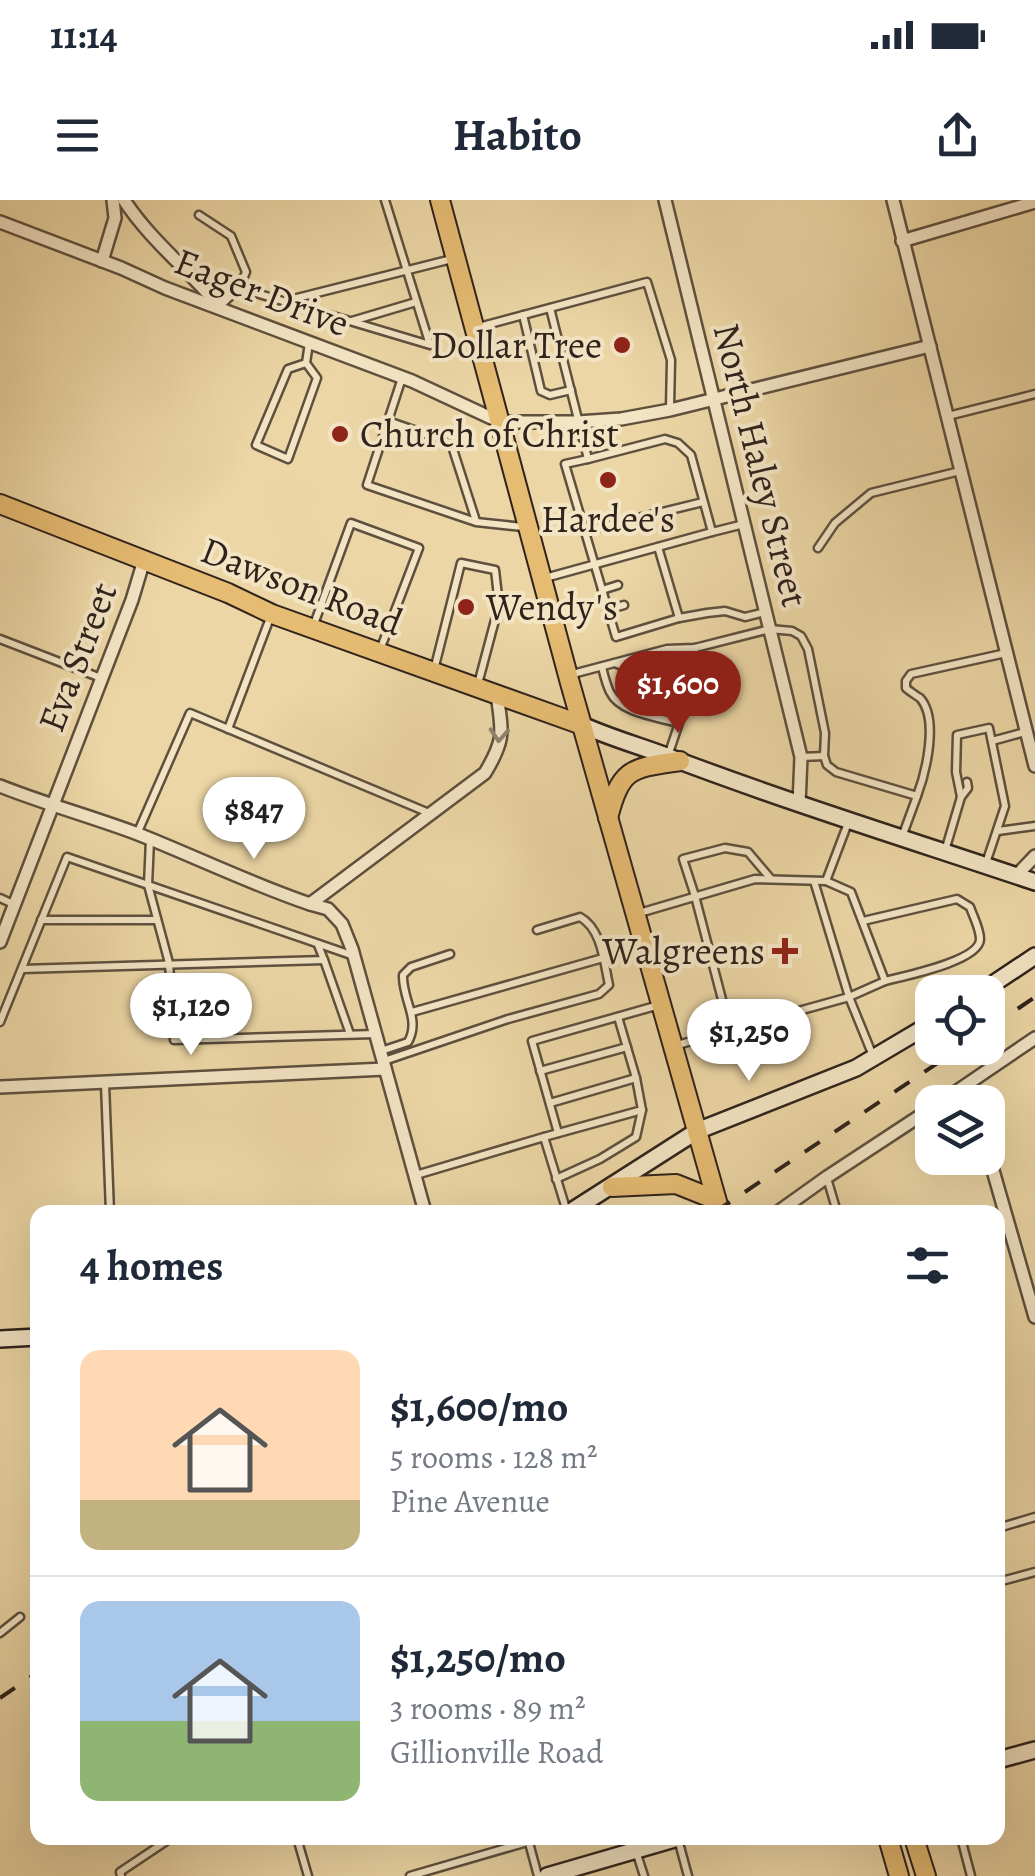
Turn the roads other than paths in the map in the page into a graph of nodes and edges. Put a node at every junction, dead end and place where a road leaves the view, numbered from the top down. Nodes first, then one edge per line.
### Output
1 (113, 200) edge
2 (124, 200) edge
3 (386, 200) edge
4 (440, 200) edge
5 (666, 200) edge
6 (893, 200) edge
7 (1035, 202) edge
8 (198, 215) dead end
9 (0, 222) edge
10 (902, 241) junction
11 (456, 258) junction
12 (102, 262) junction
13 (406, 270) junction
14 (239, 288) junction
15 (284, 302) junction
16 (416, 302) junction
17 (219, 306) junction
18 (550, 308) junction
19 (523, 315) junction
20 (351, 322) junction
21 (475, 328) junction
22 (309, 343) junction
23 (930, 346) junction
24 (306, 362) junction
25 (402, 378) junction
26 (570, 390) junction
27 (1035, 394) edge
28 (714, 399) junction
29 (670, 410) junction
30 (946, 416) junction
31 (388, 421) junction
32 (500, 422) junction
33 (578, 422) junction
34 (588, 458) junction
35 (960, 471) junction
36 (704, 502) junction
37 (0, 504) edge
38 (476, 522) junction
39 (745, 524) junction
40 (529, 528) junction
41 (584, 531) junction
42 (712, 532) junction
43 (658, 547) junction
44 (818, 548) dead end
45 (144, 560) junction
46 (594, 564) junction
47 (665, 573) junction
48 (653, 576) dead end
49 (543, 579) junction
50 (618, 585) dead end
51 (602, 590) junction
52 (671, 592) junction
53 (658, 596) dead end
54 (624, 605) dead end
55 (607, 610) junction
56 (766, 612) junction
57 (272, 614) junction
58 (679, 618) junction
59 (313, 627) junction
60 (770, 629) junction
61 (0, 639) edge
62 (695, 648) junction
63 (379, 651) junction
64 (1006, 653) junction
65 (614, 664) junction
66 (602, 667) junction
67 (434, 671) junction
68 (568, 675) junction
69 (102, 679) junction
70 (477, 687) junction
71 (687, 687) junction
72 (497, 694) junction
73 (679, 723) junction
74 (582, 725) junction
75 (228, 730) junction
76 (1026, 732) junction
77 (992, 740) junction
78 (824, 756) junction
79 (801, 758) junction
80 (674, 759) junction
81 (957, 761) junction
82 (1035, 766) edge
83 (965, 772) dead end
84 (967, 782) dead end
85 (0, 786) edge
86 (917, 796) junction
87 (961, 797) junction
88 (800, 804) junction
89 (53, 807) junction
90 (430, 814) junction
91 (608, 818) junction
92 (849, 820) junction
93 (1035, 826) edge
94 (998, 831) junction
95 (137, 834) junction
96 (902, 838) junction
97 (150, 839) junction
98 (944, 852) junction
99 (1035, 856) edge
100 (985, 864) junction
101 (1016, 876) junction
102 (771, 880) junction
103 (814, 881) junction
104 (826, 881) junction
105 (1035, 882) edge
106 (148, 885) junction
107 (696, 896) junction
108 (0, 898) edge
109 (14, 904) junction
110 (310, 904) junction
111 (635, 914) junction
112 (41, 920) junction
113 (157, 920) junction
114 (863, 921) junction
115 (538, 930) dead end
116 (0, 942) edge
117 (318, 943) junction
118 (450, 954) dead end
119 (354, 956) junction
120 (1035, 956) edge
121 (603, 958) junction
122 (324, 960) junction
123 (168, 963) junction
124 (22, 968) junction
125 (1005, 976) edge
126 (885, 981) junction
127 (849, 998) junction
128 (660, 1004) junction
129 (412, 1012) junction
130 (618, 1016) junction
131 (0, 1022) edge
132 (730, 1030) junction
133 (915, 1033) edge
134 (375, 1034) junction
135 (350, 1035) junction
136 (1035, 1038) edge
137 (627, 1046) junction
138 (672, 1047) junction
139 (873, 1058) junction
140 (382, 1061) junction
141 (540, 1071) junction
142 (636, 1078) junction
143 (105, 1082) junction
144 (968, 1085) edge
145 (0, 1087) edge
146 (550, 1103) junction
147 (642, 1110) junction
148 (915, 1119) edge
149 (696, 1131) junction
150 (558, 1133) junction
151 (544, 1137) junction
152 (994, 1175) edge
153 (415, 1176) junction
154 (826, 1177) junction
155 (556, 1179) junction
156 (612, 1187) junction
157 (110, 1205) edge
158 (423, 1205) edge
159 (565, 1205) edge
160 (580, 1205) edge
161 (716, 1205) edge
162 (718, 1205) edge
163 (788, 1205) edge
164 (835, 1205) edge
165 (1003, 1205) edge
166 (1005, 1212) edge
167 (1035, 1316) edge
168 (30, 1337) edge
169 (0, 1339) edge
170 (1035, 1517) edge
171 (1005, 1526) edge
172 (1035, 1572) edge
173 (1005, 1580) edge
174 (20, 1617) dead end
175 (0, 1632) edge
176 (1035, 1750) edge
177 (1005, 1758) edge
178 (160, 1845) edge
179 (300, 1845) edge
180 (509, 1845) edge
181 (530, 1845) edge
182 (654, 1845) edge
183 (680, 1845) edge
184 (890, 1845) edge
185 (916, 1845) edge
186 (963, 1845) edge
187 (636, 1850) junction
188 (121, 1876) edge
189 (308, 1876) edge
190 (410, 1876) edge
191 (538, 1876) edge
192 (547, 1876) edge
193 (644, 1876) edge
194 (688, 1876) edge
195 (899, 1876) edge
196 (926, 1876) edge
197 (971, 1876) edge

1 - 12 street
2 - 17 street
3 - 13 lane
4 - 11 main road
5 - 28 street, North Haley Street
6 - 10 street
7 - 10 street
8 - 14 lane
9 - 12 street, Eager Drive
10 - 23 street
11 - 13 lane
11 - 21 main road
12 - 17 street, Eager Drive
13 - 15 lane
13 - 16 lane
14 - 15 lane
14 - 17 lane
15 - 20 lane
16 - 20 lane
16 - 20 lane
17 - 22 street, Eager Drive
18 - 19 lane
18 - 26 lane
18 - 29 lane
19 - 21 lane
19 - 26 lane
21 - 32 main road
22 - 24 lane
22 - 25 street, Eager Drive
23 - 28 street
23 - 30 street
24 - 24 lane
25 - 31 lane
25 - 32 street, Eager Drive
26 - 33 lane
27 - 30 lane
28 - 29 street
28 - 39 street, North Haley Street
29 - 33 street
30 - 35 street
31 - 38 lane
31 - 38 lane
32 - 33 street
32 - 40 main road
33 - 34 lane
34 - 36 lane
34 - 41 lane
35 - 44 lane
35 - 64 street
36 - 41 lane
36 - 42 lane
37 - 45 main road, Dawson Road
38 - 40 lane
39 - 42 lane
39 - 56 street, North Haley Street
40 - 49 main road
41 - 46 lane
42 - 43 lane
43 - 46 lane
43 - 47 lane
45 - 57 main road, Dawson Road
45 - 69 street, Eva Street
46 - 49 lane
46 - 51 lane
47 - 48 lane
47 - 52 lane
49 - 68 main road
50 - 51 lane
51 - 55 lane
52 - 53 lane
52 - 58 lane
54 - 55 lane
55 - 58 lane
56 - 58 lane
56 - 60 street, North Haley Street
57 - 59 main road, Dawson Road
57 - 75 lane
59 - 63 main road, Dawson Road
59 - 63 lane
60 - 62 lane
60 - 78 lane
60 - 79 street, North Haley Street
61 - 69 lane
62 - 65 lane
62 - 71 lane
63 - 67 main road, Dawson Road
64 - 76 street
64 - 86 lane
65 - 66 lane
65 - 71 lane
66 - 68 lane
66 - 73 lane
67 - 70 main road, Dawson Road
67 - 70 lane
68 - 74 main road
69 - 89 street, Eva Street
70 - 72 main road, Dawson Road
71 - 73 lane
72 - 74 main road, Dawson Road
72 -> 90 street
73 - 80 lane
74 - 80 main road
74 - 91 main road
75 - 90 lane
75 - 95 lane
76 - 77 lane
76 - 82 street
77 - 81 lane
77 - 94 lane
78 - 79 lane
78 - 86 lane
79 - 88 street, North Haley Street
80 - 88 main road
80 - 91 main road
81 - 83 lane
81 - 87 lane
84 - 87 lane
85 - 89 street
86 - 96 lane
87 - 98 lane
88 - 92 main road
89 - 95 street
89 - 109 street, Eva Street
90 - 110 street
91 - 111 main road
92 - 96 main road
92 - 104 lane
93 - 94 lane
94 - 100 lane
95 - 97 street
96 - 98 main road
97 - 106 lane
97 - 110 street
98 - 100 main road
99 - 101 street
100 - 101 main road
101 - 105 main road
102 - 103 lane
102 - 107 lane
102 - 107 lane
103 - 104 lane
103 - 127 lane
104 - 114 lane
106 - 112 lane
106 - 113 lane
106 - 117 lane
107 - 111 lane
107 - 132 lane
108 - 109 lane
109 - 116 street, Eva Street
110 - 119 street
111 - 128 main road
112 - 113 lane
112 - 124 lane
113 - 123 lane
114 - 126 lane
114 - 126 lane
115 - 121 lane
117 - 119 lane
117 - 122 lane
118 - 129 lane
119 - 134 street
120 - 125 main road
121 - 129 lane
121 - 140 lane
122 - 123 lane
122 - 135 lane
123 - 124 lane
123 - 135 lane
124 - 131 lane
126 - 127 lane
127 - 132 lane
127 - 139 lane
128 - 130 lane
128 - 138 main road
129 - 140 lane
130 - 137 lane
130 - 141 lane
132 - 138 lane
133 - 139 main road
134 - 135 lane
134 - 140 street
136 - 144 street
137 - 141 lane
137 - 142 lane
138 - 149 main road
139 - 149 main road
140 - 143 street
140 - 153 street
141 - 146 lane
142 - 146 lane
142 - 147 lane
143 - 145 street
143 - 157 lane
146 - 150 lane
147 - 150 lane
147 - 155 lane
148 - 154 street
149 - 156 main road
149 - 162 main road
150 - 151 lane
151 - 153 lane
151 - 155 lane
152 - 165 street
153 - 158 street
154 - 163 street
154 - 164 lane
155 - 159 lane
156 - 160 main road
156 - 161 main road
166 - 167 street
168 - 169 main road
170 - 171 lane
172 - 173 lane
174 - 175 lane
176 - 177 main road
178 - 188 lane
179 - 189 lane
180 - 190 lane
181 - 191 lane
182 - 187 main road
183 - 194 lane
184 - 195 main road
185 - 196 main road
186 - 197 lane
187 - 192 main road
187 - 193 lane

